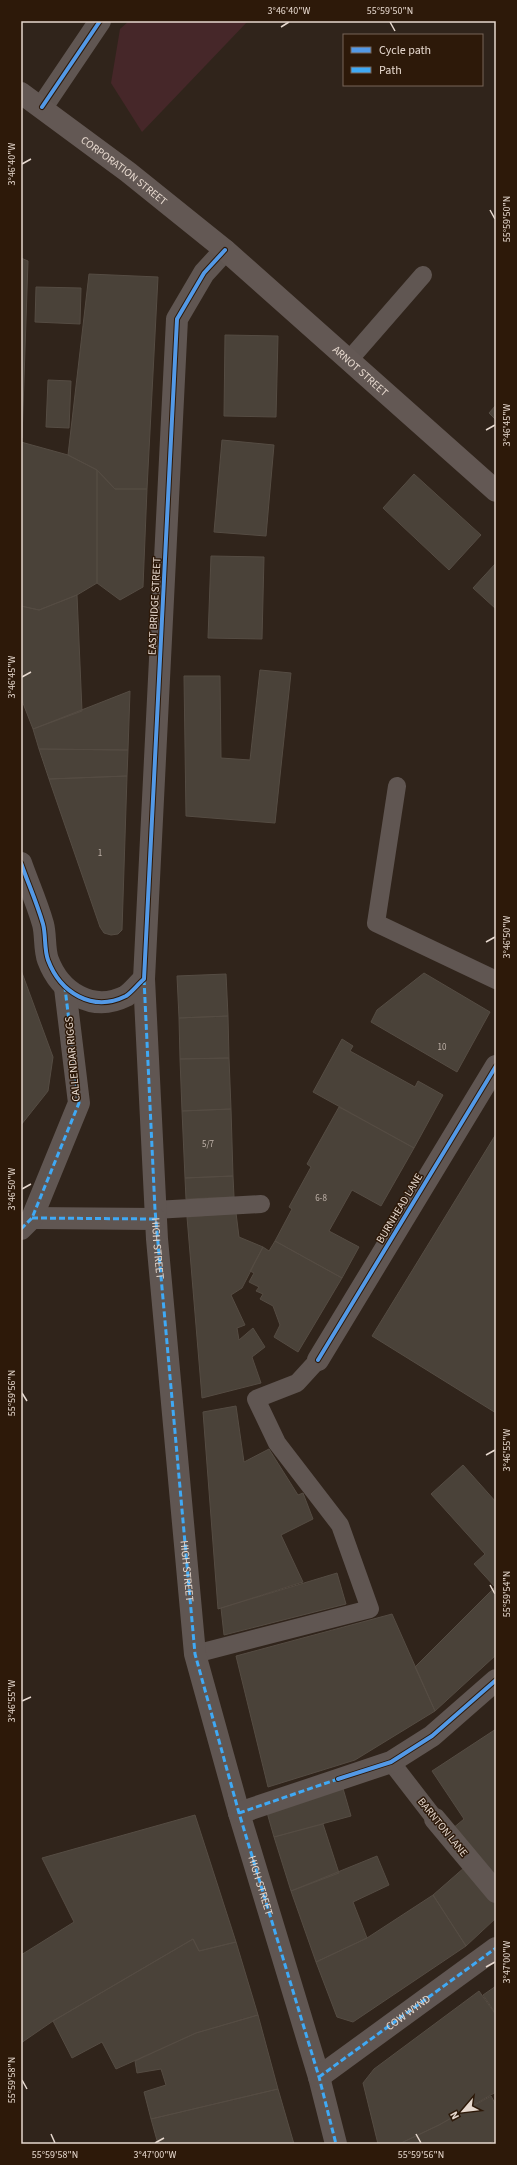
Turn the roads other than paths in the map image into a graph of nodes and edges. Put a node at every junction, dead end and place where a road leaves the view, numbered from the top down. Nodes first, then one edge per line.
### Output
1 (100, 21) edge
2 (21, 94) edge
3 (42, 107) junction
4 (225, 250) junction
5 (423, 276) dead end
6 (349, 360) junction
7 (496, 491) edge
8 (397, 786) dead end
9 (21, 863) edge
10 (144, 979) junction
11 (496, 980) edge
12 (59, 981) junction
13 (496, 1066) edge
14 (261, 1204) dead end
15 (155, 1214) junction
16 (27, 1224) edge
17 (318, 1360) joint
18 (195, 1654) junction
19 (496, 1680) edge
20 (391, 1762) junction
21 (239, 1812) junction
22 (434, 1819) joint
23 (496, 1892) edge
24 (496, 1948) edge
25 (320, 2077) junction
26 (336, 2144) edge

1 - 3 street
2 - 3 main road, CORPORATION STREET
3 - 4 main road, CORPORATION STREET
4 - 6 main road, ARNOT STREET
4 - 10 street, EAST BRIDGE STREET
5 - 6 lane
6 - 7 main road, ARNOT STREET
8 - 11 lane
9 - 12 street, CALLENDAR RIGGS
10 - 12 street
10 - 15 street, HIGH STREET
12 - 16 street, CALLENDAR RIGGS
13 - 17 street, BURNHEAD LANE
14 - 15 lane
15 - 16 street, CALLENDAR RIGGS
15 - 18 street, HIGH STREET
17 - 18 lane
18 - 21 street, HIGH STREET
19 - 20 street
20 - 21 street
20 - 22 lane, BARNTON LANE
21 - 25 street, HIGH STREET
22 - 23 street, BARNTON LANE
24 - 25 street, COW WYND
25 - 26 street, HIGH STREET

